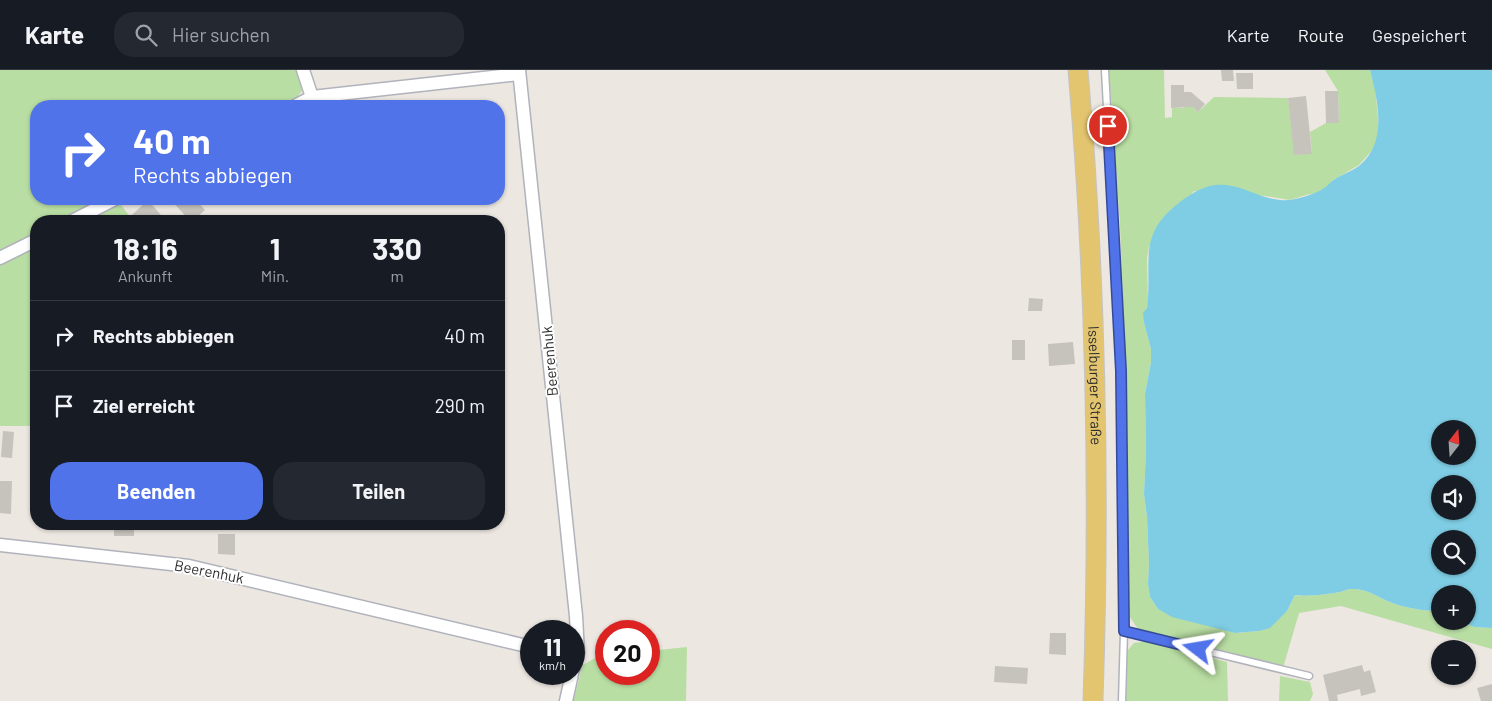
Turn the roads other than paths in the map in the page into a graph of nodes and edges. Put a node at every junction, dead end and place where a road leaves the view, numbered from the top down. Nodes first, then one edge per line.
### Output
1 (303, 70) edge
2 (1078, 70) edge
3 (1105, 70) edge
4 (519, 72) edge
5 (312, 97) junction
6 (306, 100) edge
7 (103, 205) edge
8 (84, 215) edge
9 (30, 243) edge
10 (0, 258) edge
11 (0, 545) edge
12 (576, 620) edge
13 (1124, 631) junction
14 (520, 644) edge
15 (1309, 676) dead end
16 (570, 685) edge
17 (566, 701) edge
18 (1093, 701) edge
19 (1122, 701) edge

1 - 5 street
2 - 18 main road, Isselburger Straße
3 - 13 lane
4 - 5 street
4 - 12 street, Beerenhuk
5 - 6 street
7 - 8 street
9 - 10 street
11 - 14 street, Beerenhuk
13 - 15 lane
13 - 19 lane
16 - 17 street

